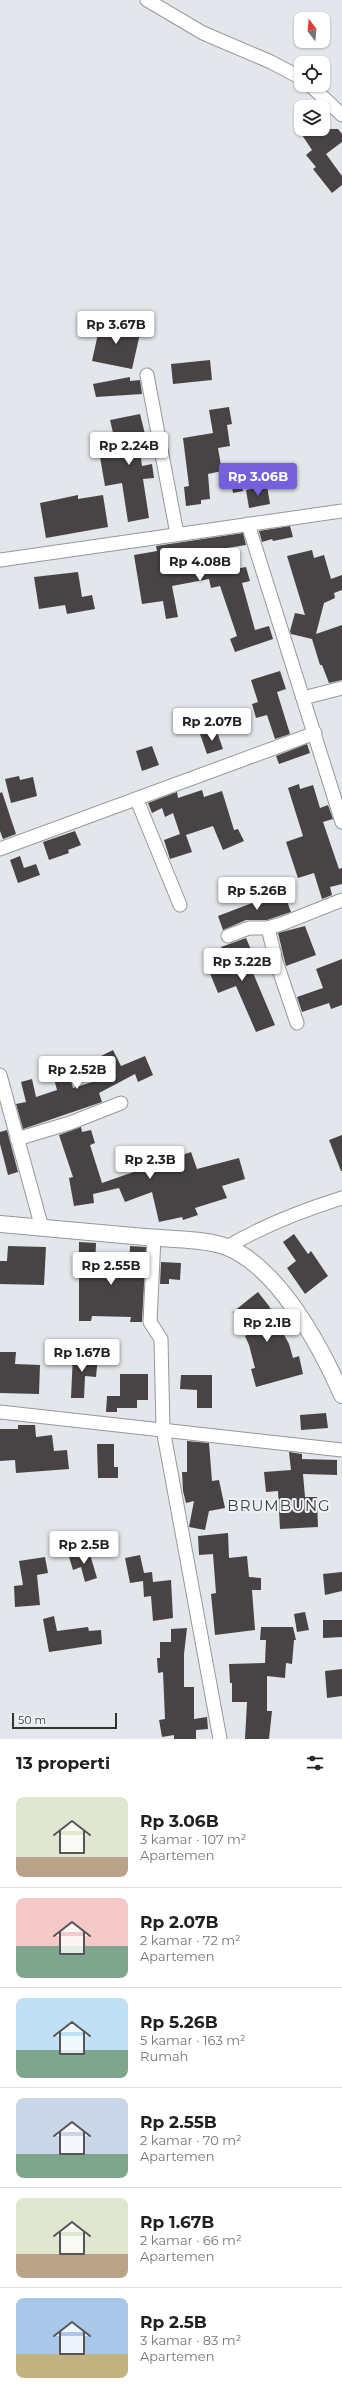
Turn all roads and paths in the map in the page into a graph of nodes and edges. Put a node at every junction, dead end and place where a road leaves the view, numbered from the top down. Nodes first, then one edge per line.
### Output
1 (147, 0) edge
2 (294, 74) edge
3 (317, 92) edge
4 (342, 115) edge
5 (147, 375) dead end
6 (342, 511) edge
7 (248, 524) junction
8 (177, 534) junction
9 (0, 560) edge
10 (342, 688) edge
11 (303, 698) junction
12 (315, 733) junction
13 (137, 800) junction
14 (341, 813) edge
15 (0, 849) edge
16 (342, 900) edge
17 (180, 905) dead end
18 (268, 928) junction
19 (228, 936) dead end
20 (297, 1023) dead end
21 (0, 1075) edge
22 (121, 1103) dead end
23 (17, 1139) junction
24 (342, 1198) edge
25 (0, 1224) edge
26 (42, 1228) junction
27 (154, 1238) junction
28 (227, 1247) junction
29 (342, 1395) edge
30 (0, 1412) edge
31 (163, 1429) junction
32 (342, 1450) edge
33 (220, 1739) edge

1 - 2 street
3 - 4 street
5 - 8 street
6 - 7 street
7 - 8 street
7 - 11 street
8 - 9 street
10 - 11 street
11 - 12 street
12 - 13 street
12 - 14 street
13 - 15 street
13 - 17 street
16 - 18 street
18 - 19 street
18 - 20 street
21 - 23 street
22 - 23 street
23 - 26 street
24 - 28 street
25 - 26 street
26 - 27 street
27 - 28 street
27 - 31 street
28 - 29 street
30 - 31 street
31 - 32 street
31 - 33 street

